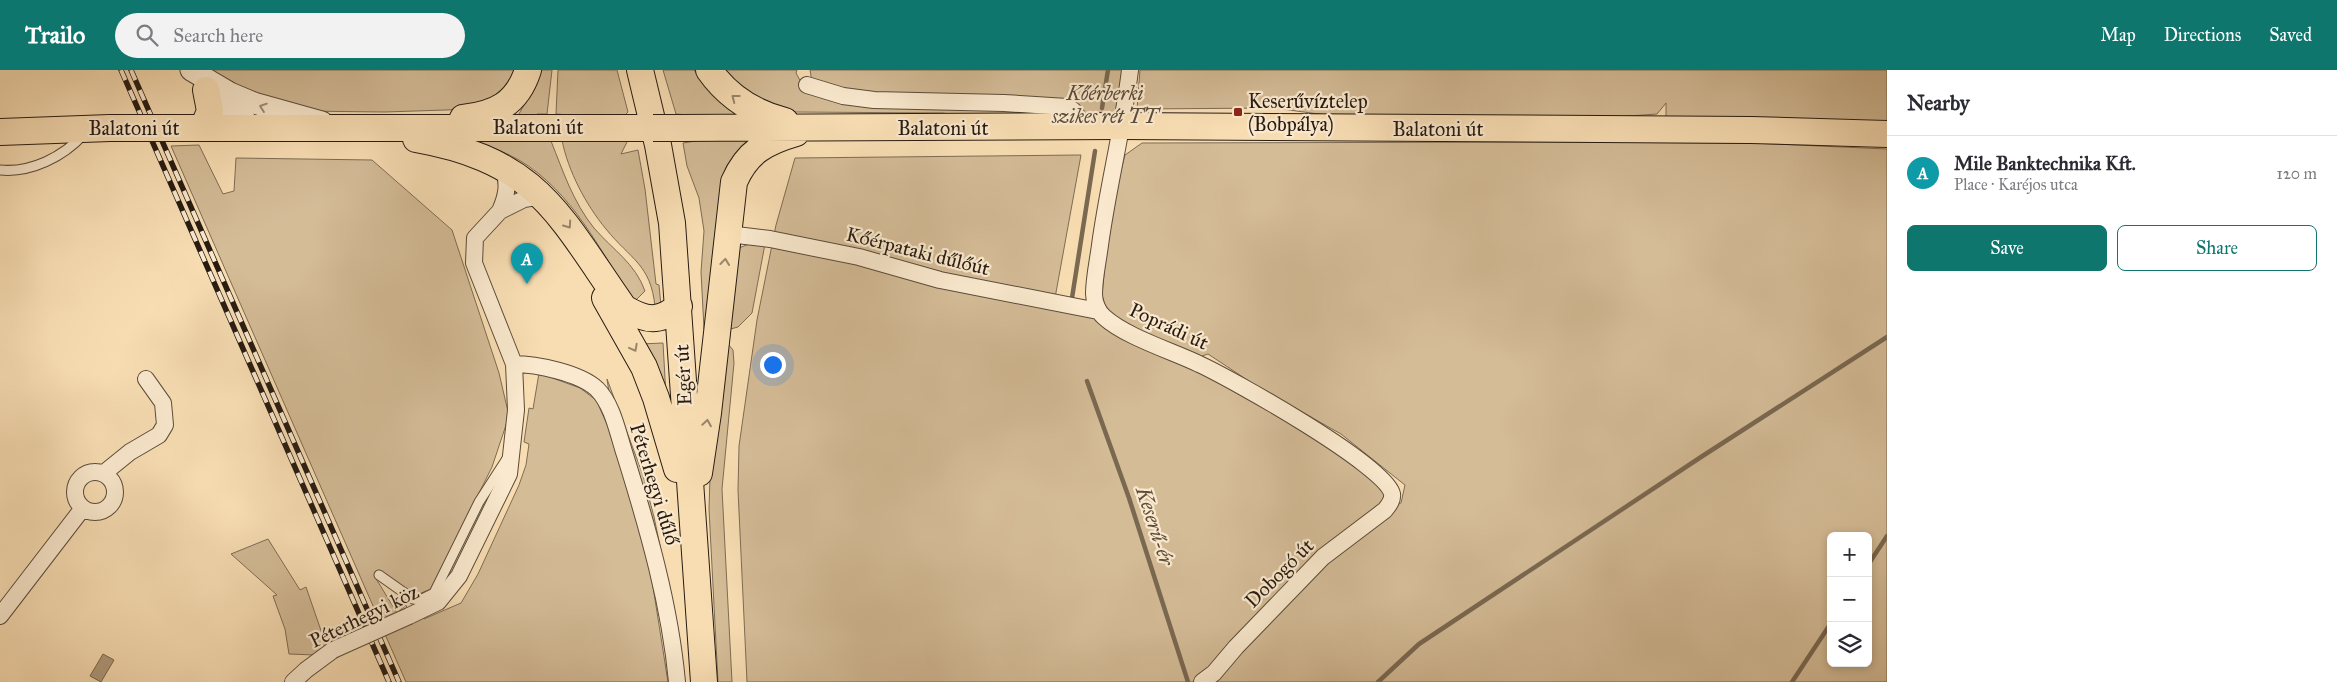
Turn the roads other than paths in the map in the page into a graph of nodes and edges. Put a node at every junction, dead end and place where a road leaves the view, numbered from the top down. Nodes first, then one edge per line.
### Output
1 (528, 70) edge
2 (640, 70) edge
3 (709, 70) edge
4 (1130, 70) edge
5 (195, 77) edge
6 (807, 85) dead end
7 (1078, 126) junction
8 (1122, 126) junction
9 (253, 127) junction
10 (344, 127) junction
11 (385, 127) junction
12 (99, 128) junction
13 (197, 128) junction
14 (812, 128) junction
15 (0, 132) edge
16 (1887, 134) edge
17 (503, 167) junction
18 (0, 170) edge
19 (542, 196) junction
20 (500, 211) junction
21 (728, 234) junction
22 (589, 258) junction
23 (679, 306) junction
24 (1098, 311) junction
25 (514, 364) junction
26 (146, 379) dead end
27 (512, 450) junction
28 (104, 473) junction
29 (1392, 501) joint
30 (83, 508) junction
31 (691, 523) junction
32 (378, 575) dead end
33 (0, 616) edge
34 (310, 676) edge
35 (293, 682) edge
36 (676, 682) edge
37 (704, 682) edge
38 (1202, 682) edge

1 - 11 main road
2 - 23 main road, Egér út
14 -> 3 main road
4 - 8 street, Poprádi út
5 - 9 street
10 -> 5 street
5 - 13 main road
6 - 7 street
7 - 8 main road, Balatoni út
7 - 14 main road, Balatoni út
8 - 16 main road, Balatoni út
8 - 24 street, Poprádi út
9 - 10 main road, Balatoni út
9 - 13 main road, Balatoni út
10 - 11 main road, Balatoni út
11 - 14 main road, Balatoni út, bridge
11 - 17 main road
12 - 13 main road, Balatoni út, bridge
12 - 15 main road, Balatoni út
12 - 18 lane
14 - 21 main road
17 - 19 main road
17 - 20 street
19 - 20 street
19 -> 22 main road
20 - 25 street, Péterhegyi köz
21 - 24 street, Kőérpataki dűlőút
31 -> 21 main road
22 - 23 main road
22 -> 31 main road
23 - 31 main road, Egér út
24 - 29 street, Poprádi út
25 - 27 street, Péterhegyi köz
25 - 36 street, Péterhegyi dűlő
26 - 28 street
27 - 32 lane
27 - 34 street, Péterhegyi köz, bridge
28 - 30 street
28 - 30 street
29 - 38 street, Dobogó út
30 - 33 street
31 - 37 main road, Egér út
34 - 35 street, Péterhegyi köz

